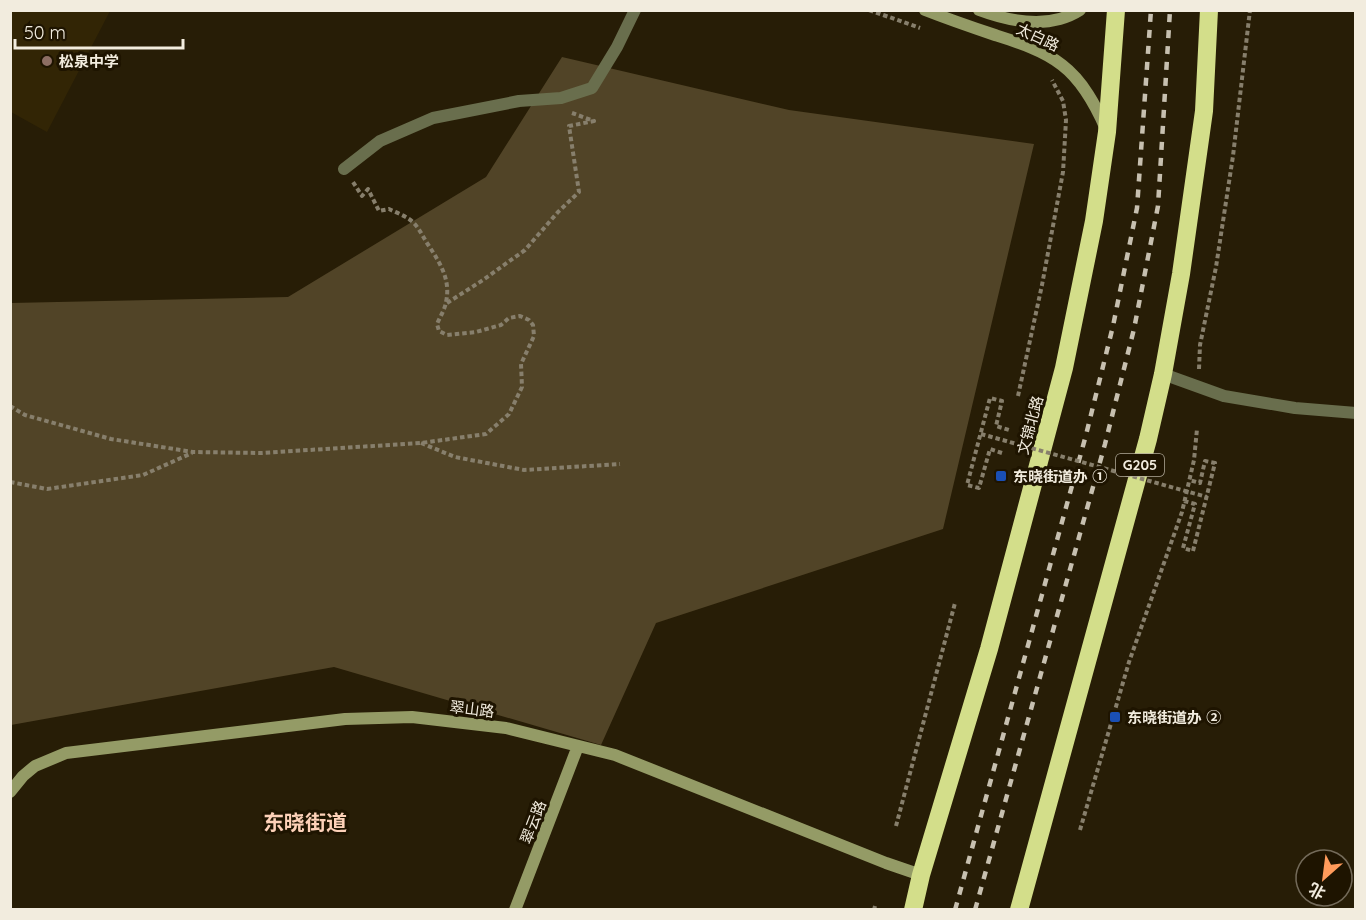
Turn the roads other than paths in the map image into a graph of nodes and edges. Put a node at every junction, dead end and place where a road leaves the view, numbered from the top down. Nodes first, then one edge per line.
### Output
1 (635, 10) edge
2 (925, 10) edge
3 (979, 10) edge
4 (1080, 10) edge
5 (1116, 10) edge
6 (1209, 10) edge
7 (1107, 132) junction
8 (344, 169) road end
9 (1162, 374) junction
10 (1356, 413) edge
11 (578, 746) junction
12 (10, 792) edge
13 (921, 875) junction
14 (515, 909) edge
15 (913, 909) edge
16 (1019, 909) edge

1 - 8 lane
2 - 7 street, 太白路
3 - 4 street, 太白路
5 - 7 highway, 文锦北路
6 - 9 highway, G205
7 - 13 highway, 文锦北路
9 - 10 lane
9 - 16 highway, G205
11 - 12 street, 翠山路
11 - 13 street, 翠山路
11 - 14 street, 翠云路
13 - 15 highway, 文锦北路

